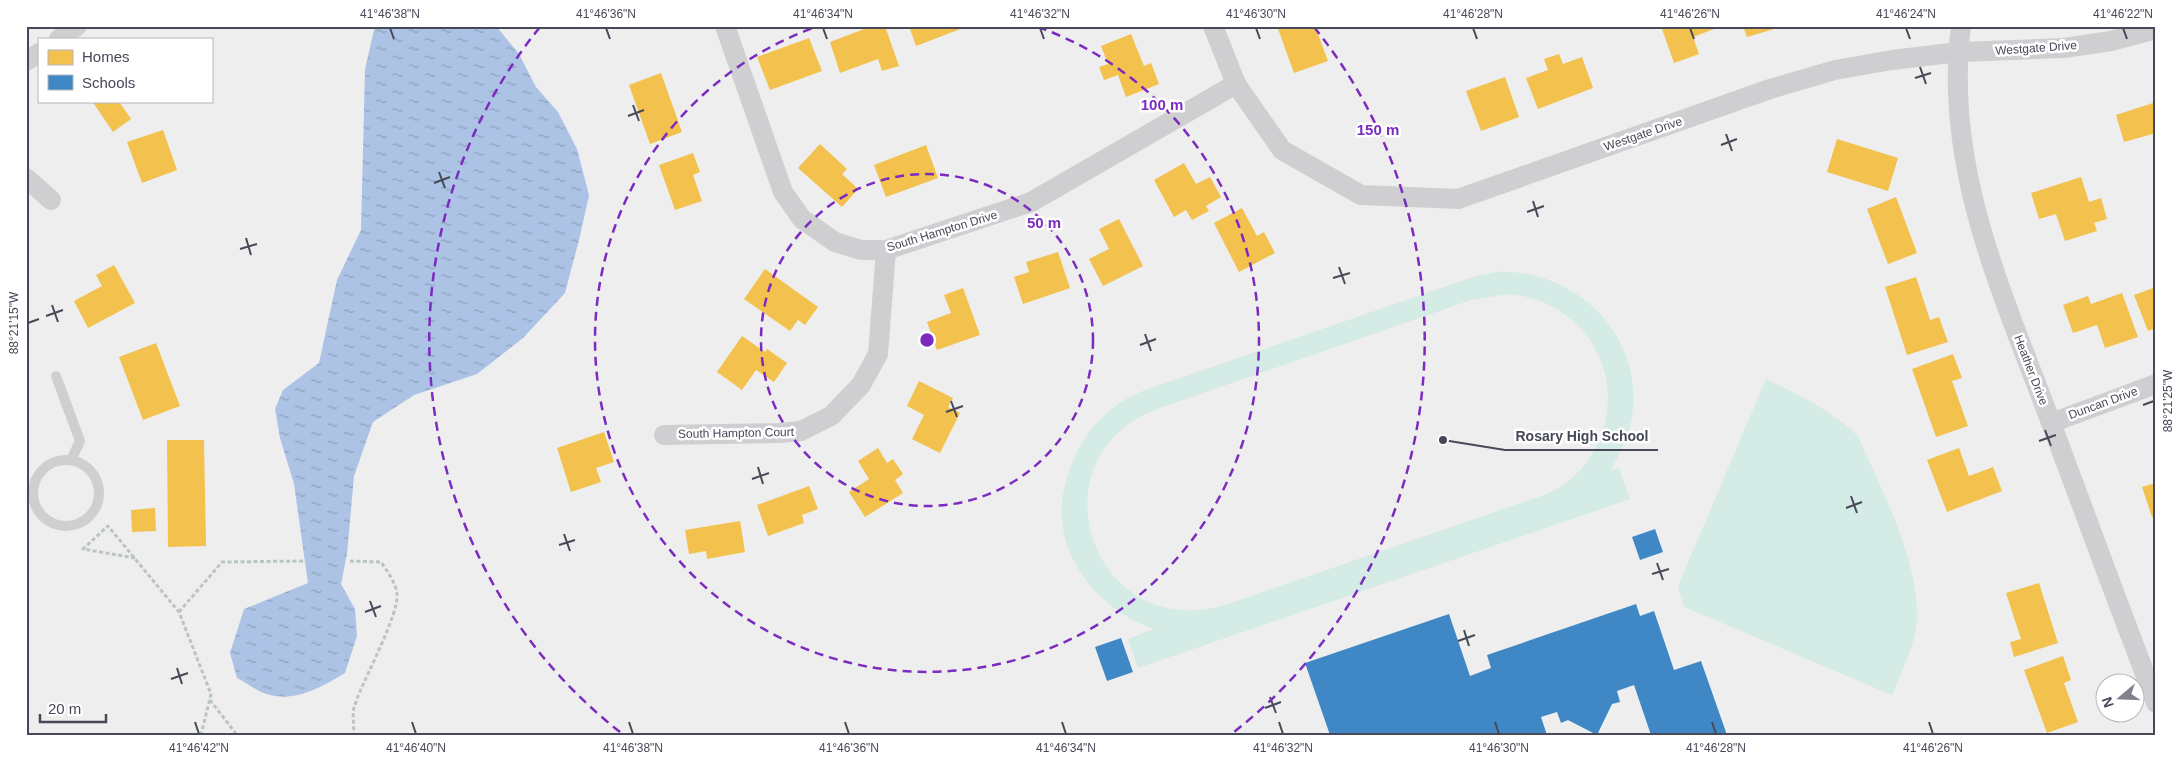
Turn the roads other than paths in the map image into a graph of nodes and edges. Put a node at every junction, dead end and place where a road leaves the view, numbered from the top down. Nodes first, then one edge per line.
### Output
1 (725, 26) edge
2 (1213, 26) edge
3 (1962, 26) edge
4 (2156, 29) edge
5 (1959, 52) junction
6 (38, 54) edge
7 (26, 61) edge
8 (1236, 84) junction
9 (26, 178) edge
10 (50, 200) dead end
11 (886, 250) junction
12 (56, 376) dead end
13 (2156, 384) edge
14 (2051, 423) junction
15 (664, 434) dead end
16 (71, 460) junction
17 (37, 508) junction
18 (26, 512) edge
19 (2156, 703) edge

1 - 11 street, South Hampton Drive
2 - 8 street, Westgate Drive
3 - 5 street, Heather Drive
4 - 5 street, Westgate Drive
5 - 8 street, Westgate Drive
5 - 14 street, Heather Drive
6 - 7 street
8 - 11 street, South Hampton Drive
9 - 10 street
11 - 15 street, South Hampton Court
12 - 16 lane
13 - 14 street, Duncan Drive
14 - 19 street, Heather Drive
16 - 17 lane
16 - 17 lane
17 - 18 lane

